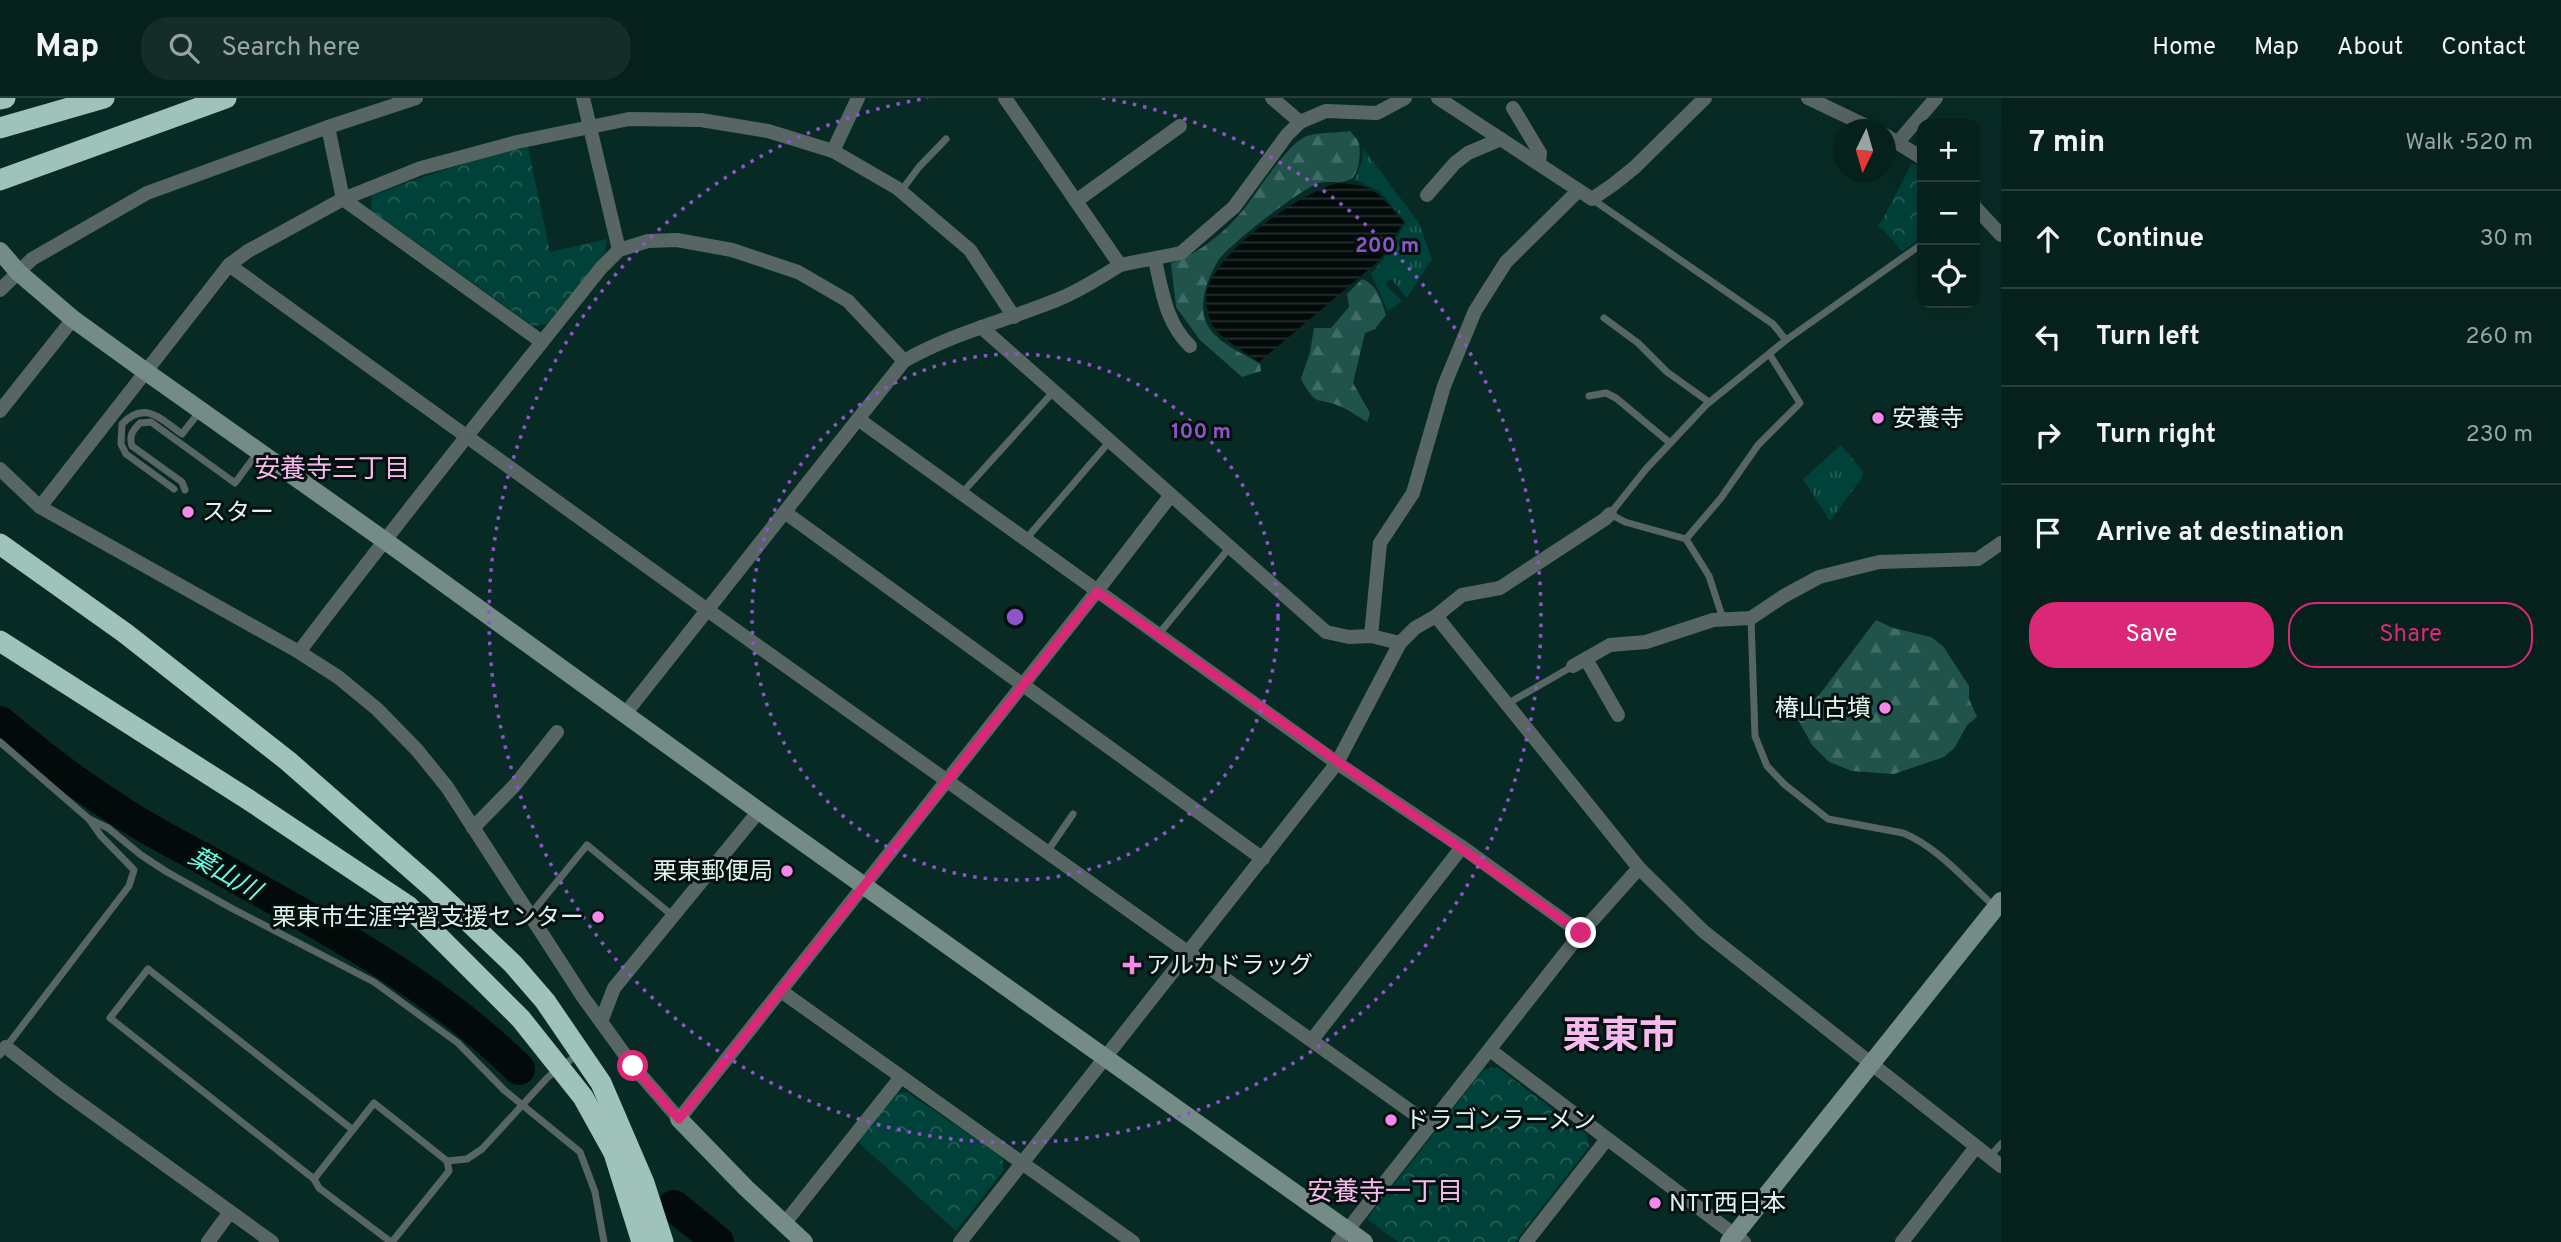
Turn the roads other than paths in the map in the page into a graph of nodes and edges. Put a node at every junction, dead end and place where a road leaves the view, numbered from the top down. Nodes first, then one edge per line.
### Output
1 (104, 98) edge
2 (226, 98) edge
3 (416, 98) edge
4 (583, 98) edge
5 (858, 98) edge
6 (1005, 98) edge
7 (1272, 98) edge
8 (1405, 98) edge
9 (1705, 98) edge
10 (1936, 98) edge
11 (1814, 99) edge
12 (1445, 101) edge
13 (1513, 108) dead end
14 (1853, 119) edge
15 (1300, 122) junction
16 (1180, 126) dead end
17 (328, 127) junction
18 (589, 127) junction
19 (0, 128) edge
20 (946, 139) dead end
21 (1501, 139) junction
22 (1896, 140) edge
23 (1899, 141) junction
24 (833, 151) junction
25 (1917, 155) edge
26 (1539, 163) junction
27 (0, 180) edge
28 (901, 191) junction
29 (1578, 191) junction
30 (1427, 195) dead end
31 (343, 199) junction
32 (1592, 199) junction
33 (1076, 201) junction
34 (1980, 212) edge
35 (2001, 235) edge
36 (1921, 245) edge
37 (619, 250) junction
38 (0, 251) edge
39 (1154, 260) junction
40 (229, 265) junction
41 (1120, 265) junction
42 (18, 272) junction
43 (0, 290) edge
44 (1014, 317) junction
45 (73, 318) junction
46 (1604, 318) dead end
47 (981, 327) junction
48 (1786, 340) junction
49 (542, 342) junction
50 (1190, 346) dead end
51 (1770, 355) junction
52 (904, 361) junction
53 (145, 371) junction
54 (1054, 391) junction
55 (1589, 396) dead end
56 (1709, 402) junction
57 (200, 410) junction
58 (0, 411) edge
59 (858, 419) junction
60 (468, 438) junction
61 (1110, 441) junction
62 (1670, 443) junction
63 (258, 451) junction
64 (0, 468) edge
65 (174, 489) dead end
66 (185, 490) dead end
67 (962, 493) junction
68 (1171, 495) junction
69 (40, 507) junction
70 (786, 513) junction
71 (1610, 514) junction
72 (1025, 539) junction
73 (1686, 539) junction
74 (384, 540) junction
75 (2001, 543) edge
76 (0, 544) edge
77 (1230, 547) junction
78 (0, 556) edge
79 (37, 572) junction
80 (1097, 592) junction
81 (706, 609) junction
82 (1436, 616) junction
83 (1751, 618) junction
84 (1723, 619) junction
85 (1158, 635) junction
86 (1371, 636) junction
87 (0, 641) edge
88 (1400, 643) junction
89 (299, 652) junction
90 (1579, 662) junction
91 (1021, 685) junction
92 (1507, 704) junction
93 (625, 714) junction
94 (1618, 715) dead end
95 (556, 732) dead end
96 (0, 742) edge
97 (1337, 763) junction
98 (946, 780) junction
99 (759, 811) junction
100 (1073, 814) dead end
101 (89, 819) junction
102 (473, 828) junction
103 (1462, 847) junction
104 (1047, 852) junction
105 (1263, 859) junction
106 (1639, 868) junction
107 (864, 886) junction
108 (1998, 904) edge
109 (530, 915) junction
110 (673, 916) junction
111 (1581, 933) junction
112 (1189, 953) junction
113 (781, 991) junction
114 (601, 1022) junction
115 (1312, 1040) junction
116 (1490, 1050) junction
117 (3, 1051) edge
118 (580, 1052) junction
119 (1106, 1059) junction
120 (1871, 1063) junction
121 (561, 1069) junction
122 (901, 1077) junction
123 (522, 1105) junction
124 (679, 1119) junction
125 (1430, 1125) junction
126 (353, 1130) junction
127 (1607, 1139) junction
128 (2001, 1144) edge
129 (1976, 1147) junction
130 (447, 1161) junction
131 (1995, 1161) edge
132 (1023, 1164) junction
133 (314, 1179) junction
134 (230, 1212) junction
135 (784, 1224) junction
136 (1343, 1236) edge
137 (1736, 1240) edge
138 (208, 1242) edge
139 (272, 1242) edge
140 (391, 1242) edge
141 (604, 1242) edge
142 (642, 1242) edge
143 (663, 1242) edge
144 (804, 1242) edge
145 (960, 1242) edge
146 (1133, 1242) edge
147 (1364, 1242) edge
148 (1526, 1242) edge
149 (1902, 1242) edge

1 - 19 highway
2 - 27 highway
3 - 17 street
4 - 18 street
5 - 24 street
6 - 33 street
7 - 15 street
8 - 15 street
9 - 32 street
10 - 23 street
11 - 14 street
12 - 21 street
13 - 26 street
15 - 39 street
16 - 33 street
17 - 31 street
17 - 42 street
18 - 24 street
18 - 31 street
18 - 37 street
20 - 28 lane
21 - 26 street
21 - 30 street
22 - 23 street
23 - 25 street
24 - 28 street
26 - 29 street
28 - 44 street
29 - 32 street
29 - 86 street
31 - 40 street
31 - 49 street
32 - 48 lane
33 - 41 street
34 - 35 street
36 - 48 lane
37 - 49 street
37 - 52 street
38 - 42 street
39 - 41 street
39 - 50 street
40 - 53 street
40 - 60 street
41 - 44 street
42 - 43 street
42 - 45 street
44 - 47 street
45 - 53 street
45 - 58 street
46 - 56 lane
47 - 52 street
47 - 54 street
48 - 51 lane
49 - 60 street
51 - 56 lane
51 - 73 lane
52 - 59 street
53 - 57 street
53 - 69 street
54 - 61 street
54 - 67 lane
55 - 62 lane
56 - 62 lane
57 - 63 street
57 - 65 lane
59 - 67 street
59 - 70 street
60 - 74 street
60 - 81 street
61 - 68 street
61 - 72 lane
62 - 71 lane
63 - 66 lane
63 - 74 street
64 - 69 street
67 - 72 street
68 - 77 street
68 - 80 street
69 - 89 street
70 - 81 street
70 - 91 street
71 - 73 lane
71 - 82 street
72 - 80 street
73 - 84 lane
74 - 89 street
74 - 93 street
75 - 83 street
76 - 79 highway
77 - 85 lane
77 - 86 street
78 - 79 highway
79 - 118 highway
80 - 85 street
80 - 91 street
81 - 93 street
81 - 98 street
82 - 88 street
82 - 92 street
83 - 84 street
83 - 108 lane
84 - 90 street
85 - 97 street
86 - 88 street
87 - 121 highway
88 - 97 street
89 - 102 street
90 - 92 lane
90 - 94 street
91 - 98 street
91 - 105 street
92 - 106 street
93 - 99 street
95 - 102 street
96 - 101 lane
97 - 103 street
97 - 105 street
98 - 104 street
98 - 107 street
99 - 107 street
99 - 110 street
100 - 104 lane
101 - 117 lane
101 - 123 lane
102 - 109 street
103 - 111 street
103 - 115 street
104 - 112 street
105 - 112 street
106 - 111 street
106 - 120 street
107 - 113 street
107 - 119 street
108 - 120 street
109 - 110 lane
109 - 114 street
110 - 114 street
111 - 116 street
112 - 115 street
112 - 119 street
113 - 122 street
113 - 124 street
114 - 124 street
115 - 125 street
116 - 125 street
116 - 127 street
117 - 134 street
118 - 121 lane
118 - 143 highway
119 - 132 street
119 - 136 street
120 - 129 street
120 - 137 street
121 - 123 lane
121 - 142 highway
122 - 132 street
122 - 135 street
123 - 130 lane
123 - 141 lane
124 - 135 street
125 - 136 street
126 - 130 lane
126 - 133 lane
126 - 133 lane
127 - 137 street
127 - 148 street
128 - 131 lane
129 - 131 street
129 - 149 street
130 - 140 lane
132 - 145 street
132 - 146 street
133 - 140 lane
134 - 138 street
134 - 139 street
135 - 144 street
136 - 147 street

